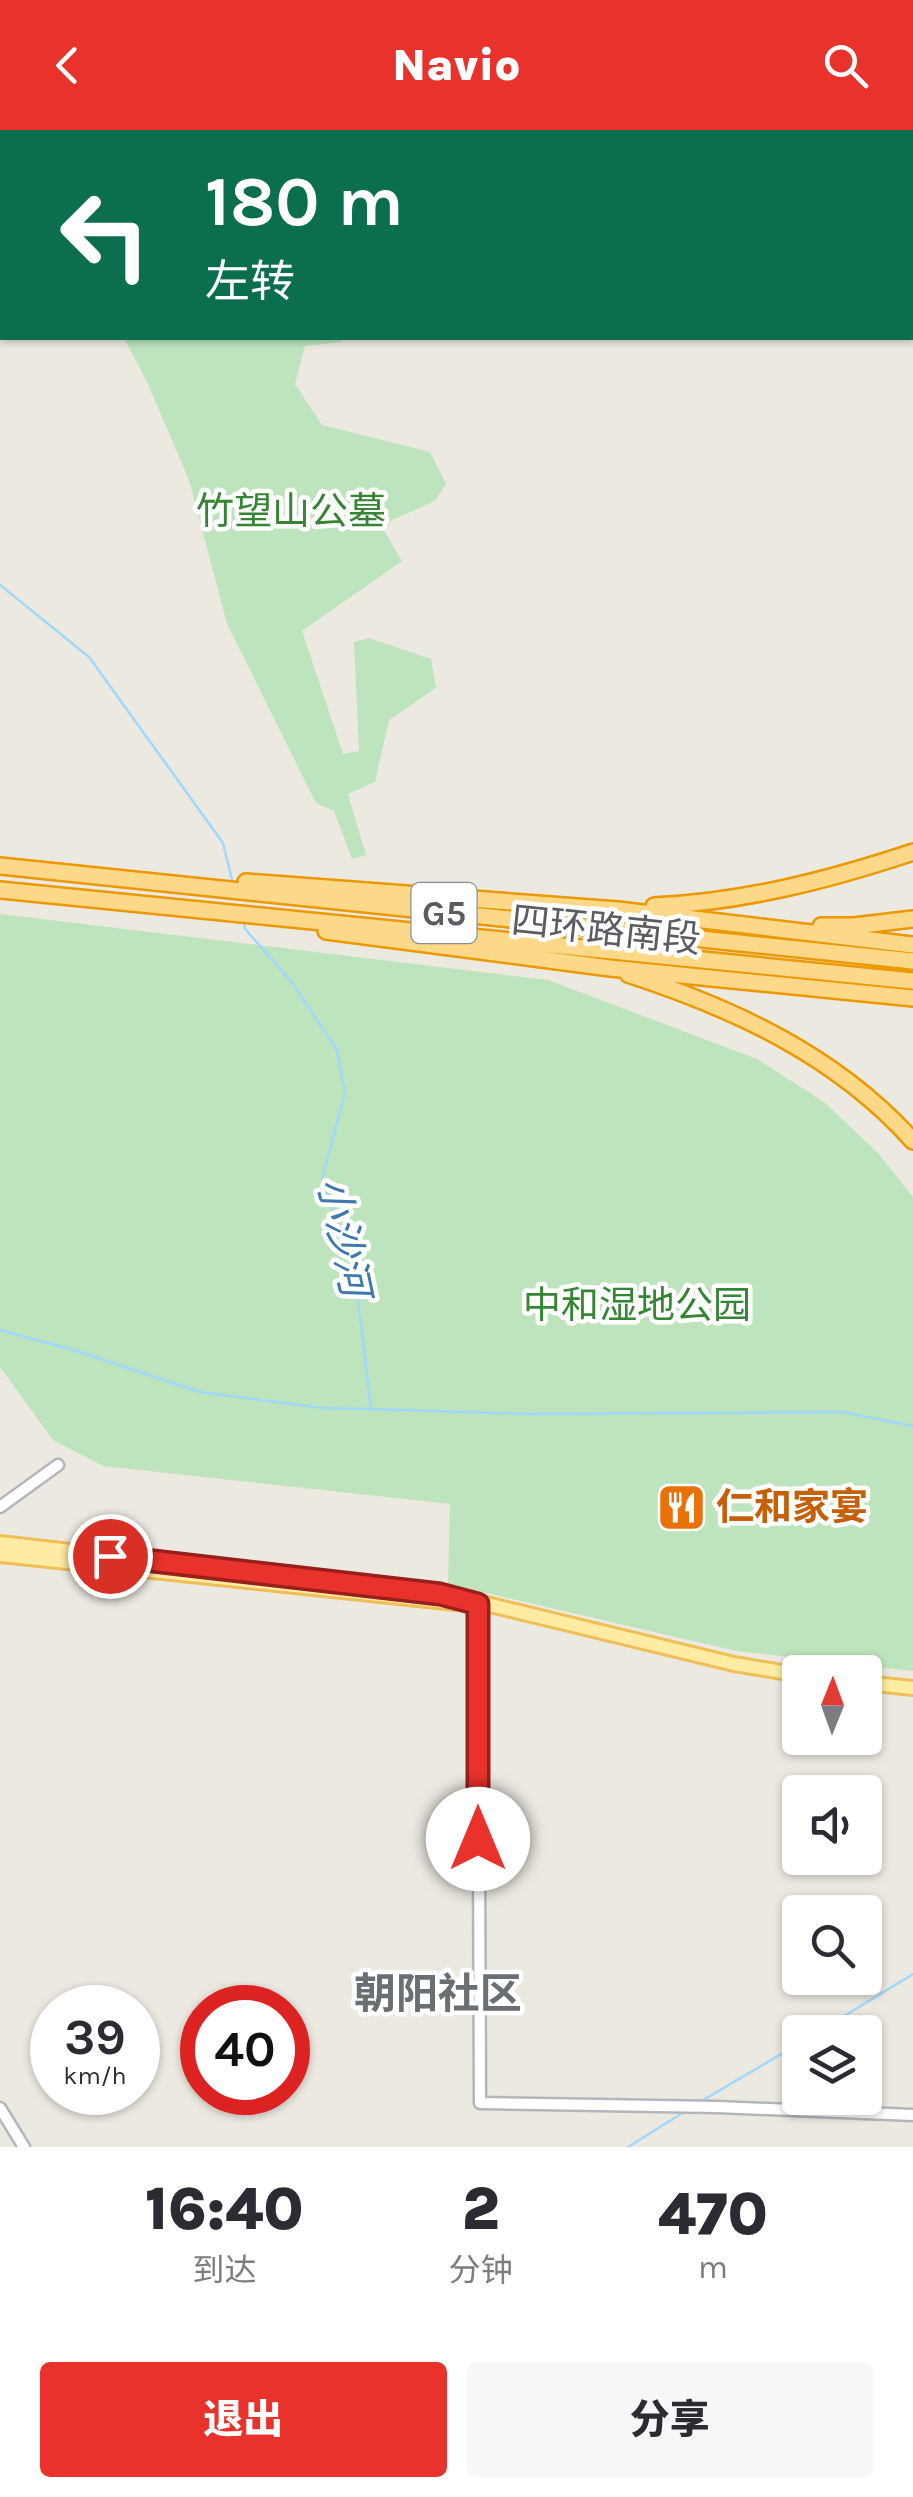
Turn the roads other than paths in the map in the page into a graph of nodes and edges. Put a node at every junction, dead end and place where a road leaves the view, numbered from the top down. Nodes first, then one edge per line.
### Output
1 (913, 852) edge
2 (0, 866) edge
3 (266, 889) junction
4 (0, 890) edge
5 (644, 910) junction
6 (913, 919) edge
7 (279, 921) junction
8 (732, 922) junction
9 (913, 945) edge
10 (890, 951) junction
11 (913, 961) edge
12 (642, 967) junction
13 (913, 981) edge
14 (886, 987) junction
15 (913, 998) edge
16 (860, 1089) junction
17 (913, 1140) edge
18 (913, 1152) edge
19 (58, 1465) dead end
20 (0, 1507) edge
21 (0, 1543) edge
22 (0, 1555) edge
23 (478, 1604) junction
24 (782, 1672) edge
25 (882, 1685) edge
26 (913, 1688) edge
27 (0, 2109) edge
28 (913, 2115) edge
29 (24, 2147) edge

1 - 5 highway
2 - 3 highway, 四环路南段 / G5
3 - 5 highway
3 - 10 highway, 四环路南段 / G5
4 - 7 highway
5 - 8 highway
6 - 8 highway
7 - 12 highway
7 - 12 highway, 四环路南段 / G5
8 - 10 highway
9 - 10 highway
10 - 11 highway, 四环路南段 / G5
12 - 14 highway
12 - 16 highway
13 - 14 highway
14 - 15 highway
16 - 17 highway
16 - 18 highway
19 - 20 street
21 - 23 main road
22 - 23 main road
23 - 24 main road
23 - 28 street
25 - 26 main road
27 - 29 street

